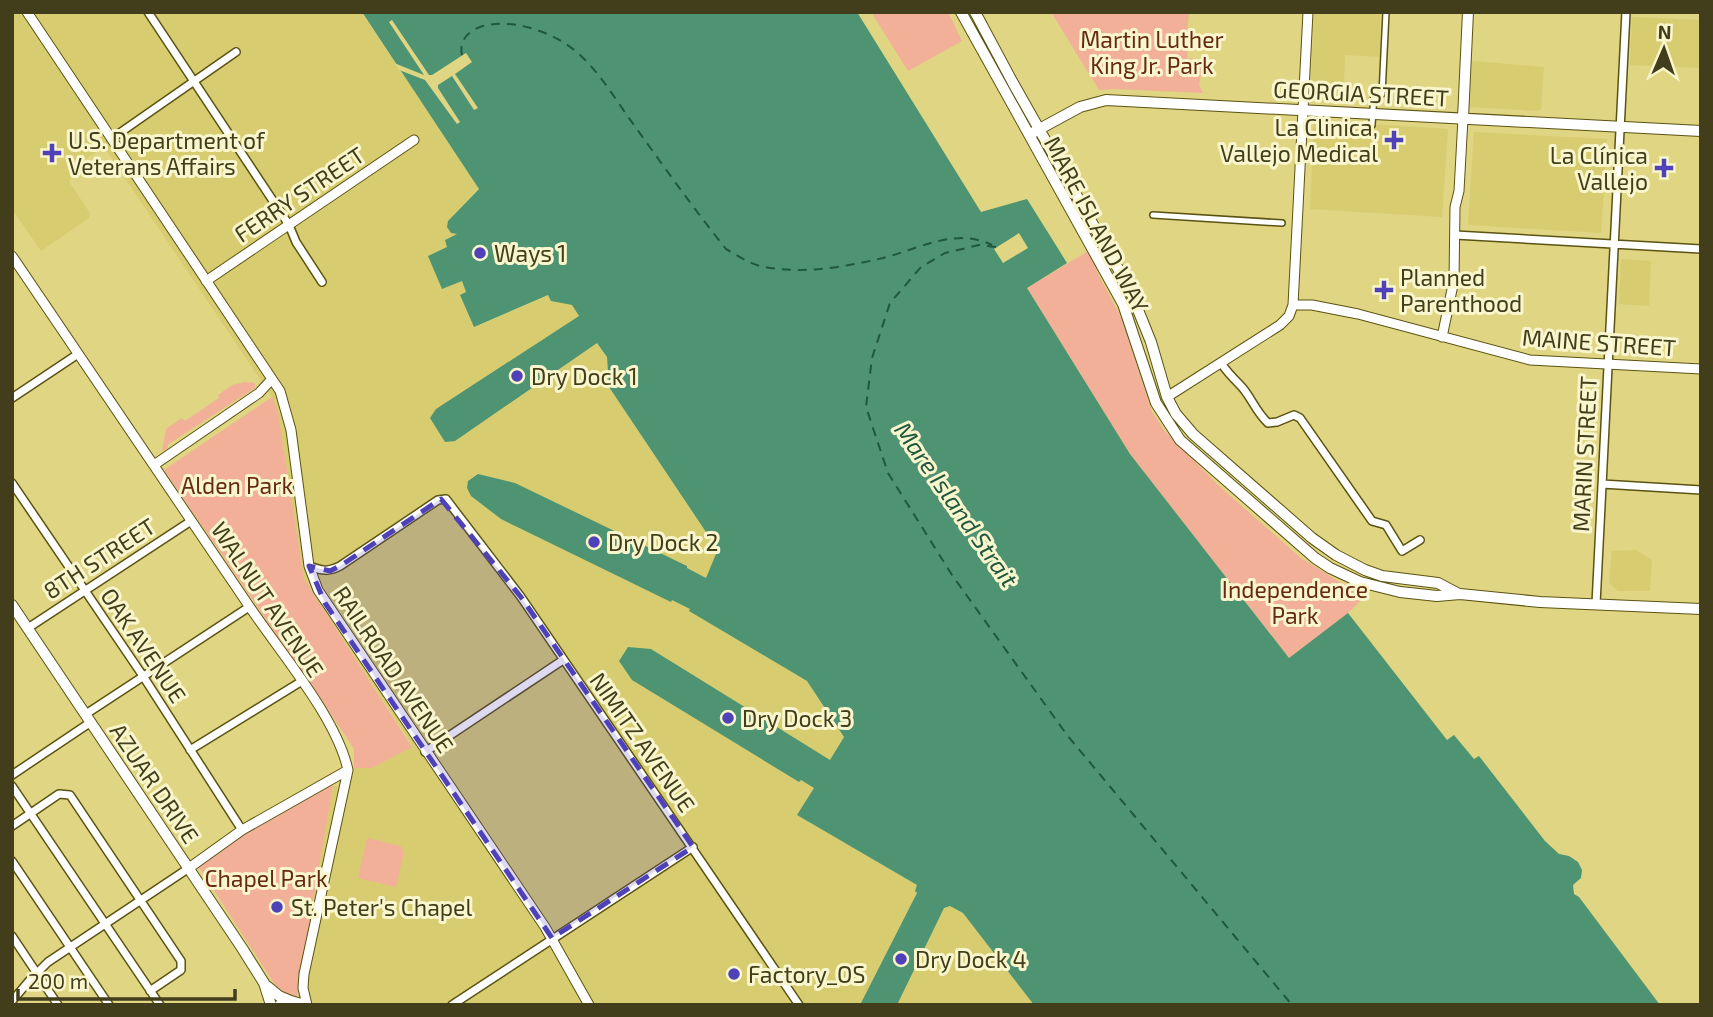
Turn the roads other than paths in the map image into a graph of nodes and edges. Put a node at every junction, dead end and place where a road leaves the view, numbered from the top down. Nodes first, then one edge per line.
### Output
1 (27, 12) edge
2 (148, 12) edge
3 (961, 12) edge
4 (975, 12) edge
5 (1308, 12) edge
6 (1386, 12) edge
7 (1468, 12) edge
8 (1626, 12) edge
9 (236, 52) dead end
10 (195, 81) junction
11 (1304, 109) junction
12 (1373, 113) junction
13 (1463, 118) junction
14 (1372, 125) dead end
15 (1619, 127) junction
16 (1039, 129) junction
17 (1701, 131) edge
18 (1028, 136) junction
19 (111, 139) junction
20 (414, 140) dead end
21 (1153, 215) dead end
22 (1282, 223) dead end
23 (289, 225) junction
24 (1455, 235) junction
25 (1613, 244) junction
26 (1701, 249) edge
27 (12, 256) edge
28 (206, 281) junction
29 (322, 282) dead end
30 (1293, 305) junction
31 (1442, 337) junction
32 (78, 354) junction
33 (1221, 363) junction
34 (1608, 363) junction
35 (1701, 369) edge
36 (272, 379) junction
37 (1167, 397) junction
38 (12, 398) edge
39 (1156, 403) junction
40 (154, 465) junction
41 (12, 483) edge
42 (1602, 484) junction
43 (1701, 490) edge
44 (191, 521) junction
45 (1420, 540) dead end
46 (309, 566) junction
47 (84, 590) junction
48 (1460, 594) junction
49 (1596, 604) junction
50 (12, 605) edge
51 (249, 607) junction
52 (1701, 609) edge
53 (28, 628) junction
54 (563, 660) junction
55 (143, 676) junction
56 (302, 681) junction
57 (88, 718) junction
58 (190, 750) junction
59 (425, 752) junction
60 (348, 769) junction
61 (12, 775) edge
62 (12, 786) edge
63 (31, 813) junction
64 (12, 826) edge
65 (242, 830) junction
66 (693, 847) junction
67 (12, 861) edge
68 (189, 868) junction
69 (141, 900) junction
70 (105, 924) junction
71 (552, 938) junction
72 (14, 942) edge
73 (71, 947) junction
74 (37, 972) junction
75 (264, 983) junction
76 (150, 991) junction
77 (12, 1002) edge
78 (286, 1003) edge
79 (58, 1005) edge
80 (109, 1005) edge
81 (160, 1005) edge
82 (271, 1005) edge
83 (306, 1005) edge
84 (452, 1005) edge
85 (589, 1005) edge
86 (799, 1005) edge

1 - 19 street, RAILROAD AVENUE
2 - 10 street
3 - 18 main road, MARE ISLAND WAY
4 - 16 main road, MARE ISLAND WAY
5 - 11 street
6 - 12 street
7 - 13 main road
8 - 15 street, MARIN STREET
9 - 10 street
10 - 19 street
10 - 23 street
11 - 12 main road, GEORGIA STREET
11 - 16 main road, GEORGIA STREET
11 - 30 street
12 - 13 main road, GEORGIA STREET
12 - 14 street
13 - 15 main road, GEORGIA STREET
13 - 24 street
15 - 17 main road, GEORGIA STREET
15 - 25 street, MARIN STREET
16 - 18 main road, GEORGIA STREET
16 - 37 main road, MARE ISLAND WAY
18 - 39 main road, MARE ISLAND WAY
19 - 28 street, RAILROAD AVENUE
20 - 23 street, FERRY STREET
21 - 22 street
23 - 28 street, FERRY STREET
23 - 29 street
24 - 25 street
24 - 31 street
25 - 26 street
25 - 34 street, MARIN STREET
27 - 32 street, WALNUT AVENUE
28 - 36 street, RAILROAD AVENUE
30 - 31 street, MAINE STREET
30 - 33 street
31 - 34 street, MAINE STREET
32 - 38 street
32 - 40 street, WALNUT AVENUE
33 - 37 street
33 - 45 street
34 - 35 street, MAINE STREET
34 - 42 street, MARIN STREET
36 - 40 street
36 - 46 street, RAILROAD AVENUE
37 - 39 main road
37 - 48 main road, MARE ISLAND WAY
39 - 48 main road, MARE ISLAND WAY
40 - 44 street, WALNUT AVENUE
41 - 47 street, OAK AVENUE
42 - 43 street
42 - 49 street, MARIN STREET
44 - 47 street, 8TH STREET
44 - 51 street, WALNUT AVENUE
46 - 54 street, NIMITZ AVENUE
46 - 59 street, RAILROAD AVENUE
47 - 53 street, 8TH STREET
47 - 55 street, OAK AVENUE
48 - 49 main road
49 - 52 main road
50 - 53 main road, AZUAR DRIVE
51 - 55 street
51 - 56 street, WALNUT AVENUE
53 - 57 main road, AZUAR DRIVE
54 - 59 street
54 - 66 street, NIMITZ AVENUE
55 - 57 street
55 - 58 street, OAK AVENUE
56 - 58 street
56 - 60 street, WALNUT AVENUE
57 - 61 street
57 - 68 main road, AZUAR DRIVE
58 - 65 street, OAK AVENUE
59 - 71 street, RAILROAD AVENUE
60 - 65 street
60 - 83 street
62 - 63 street
63 - 64 street
63 - 69 street
63 - 70 street
65 - 68 street
66 - 71 street
66 - 86 street, NIMITZ AVENUE
67 - 73 street
68 - 69 street
68 - 75 main road, AZUAR DRIVE
69 - 70 street
69 - 76 street
70 - 73 street
70 - 76 street
71 - 84 street
71 - 85 street, RAILROAD AVENUE
72 - 74 street
73 - 74 street
73 - 80 street
74 - 77 street
74 - 79 street
75 - 78 main road, AZUAR DRIVE
75 - 82 main road, AZUAR DRIVE
76 - 81 street
78 - 83 main road, AZUAR DRIVE

